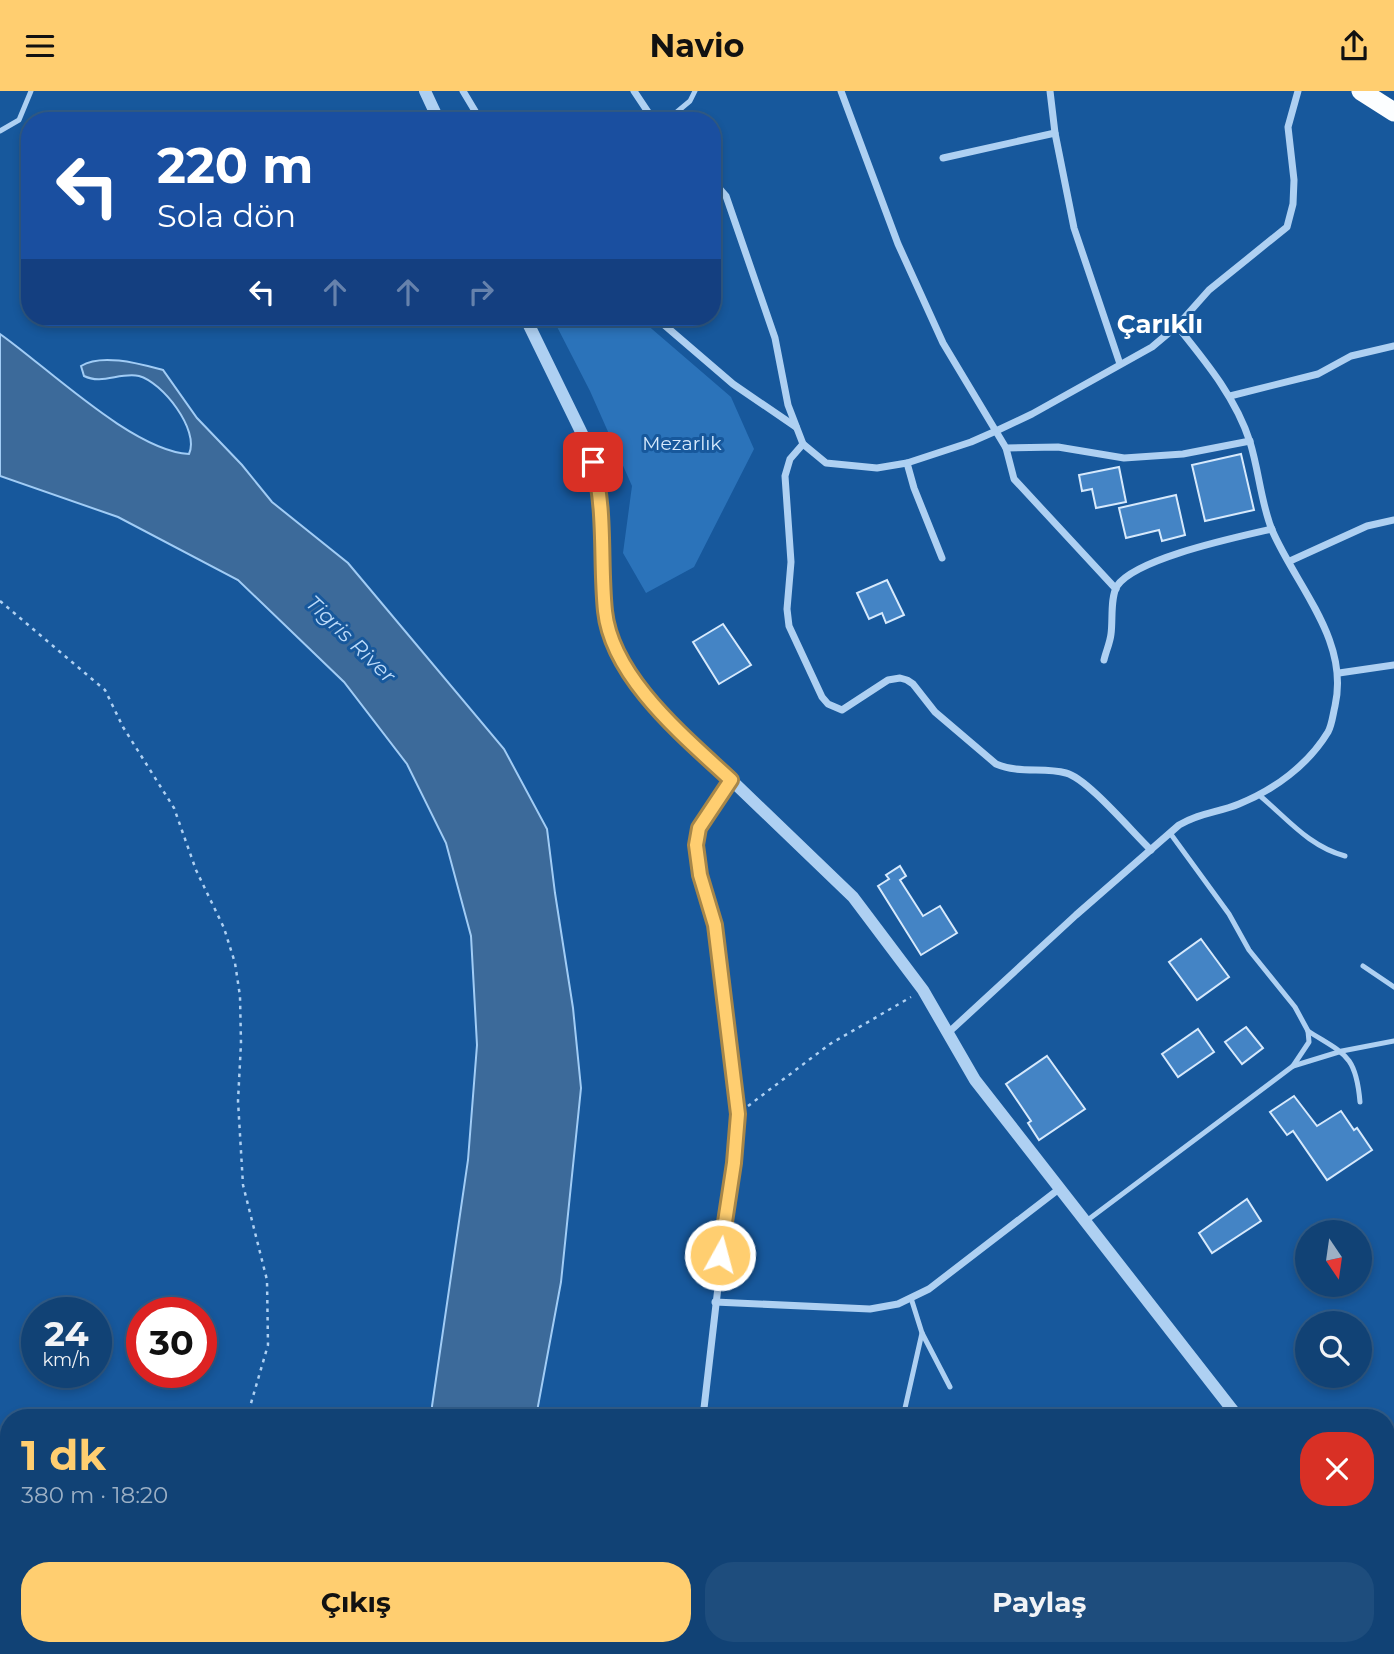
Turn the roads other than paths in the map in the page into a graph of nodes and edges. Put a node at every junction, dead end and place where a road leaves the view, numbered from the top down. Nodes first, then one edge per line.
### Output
1 (31, 91) edge
2 (425, 91) edge
3 (463, 91) edge
4 (634, 91) edge
5 (695, 91) edge
6 (841, 91) edge
7 (1050, 91) edge
8 (1298, 91) edge
9 (1361, 91) edge
10 (22, 112) edge
11 (435, 112) edge
12 (476, 112) edge
13 (648, 112) edge
14 (677, 112) edge
15 (1394, 112) edge
16 (21, 115) edge
17 (0, 131) edge
18 (1055, 133) junction
19 (943, 157) dead end
20 (721, 190) edge
21 (530, 326) edge
22 (665, 326) edge
23 (1177, 326) junction
24 (1394, 347) edge
25 (1120, 364) junction
26 (1230, 396) junction
27 (796, 427) junction
28 (996, 431) junction
29 (1250, 441) junction
30 (803, 444) junction
31 (1006, 449) junction
32 (907, 463) junction
33 (1394, 520) edge
34 (1272, 529) junction
35 (942, 558) dead end
36 (1290, 561) junction
37 (1116, 589) junction
38 (1104, 660) dead end
39 (1394, 664) edge
40 (1339, 673) junction
41 (731, 780) junction
42 (1259, 795) junction
43 (1170, 833) junction
44 (1150, 850) junction
45 (1345, 856) dead end
46 (1363, 966) dead end
47 (1394, 987) edge
48 (1308, 1031) junction
49 (948, 1033) junction
50 (1394, 1041) edge
51 (1342, 1051) junction
52 (1293, 1066) junction
53 (1360, 1102) dead end
54 (1059, 1189) junction
55 (1085, 1222) junction
56 (911, 1298) junction
57 (715, 1302) junction
58 (922, 1333) junction
59 (950, 1387) dead end
60 (704, 1409) edge
61 (905, 1409) edge
62 (1232, 1409) edge

1 - 10 lane
2 - 11 street
3 - 12 street
4 - 13 street
5 - 14 lane
6 - 28 street
7 - 18 street
8 - 23 street
9 - 15 highway
16 - 17 lane
18 - 19 street
18 - 25 street
20 - 27 street
21 - 41 street
22 - 27 street
23 - 25 street
23 - 26 street
24 - 26 street
25 - 28 street
26 - 29 street
27 - 30 street
28 - 31 street
28 - 32 street
29 - 31 street
29 - 34 street
30 - 32 street
30 - 44 street
31 - 37 street
32 - 35 street
33 - 36 street
34 - 36 street
34 - 37 street
36 - 40 street
37 - 38 street
39 - 40 street
40 - 42 street
41 - 49 street
41 - 57 street
42 - 43 street
42 - 45 lane
43 - 44 street
43 - 48 lane
44 - 49 street
46 - 47 lane
48 - 51 lane
48 - 52 lane
49 - 54 street
50 - 51 lane
51 - 52 lane
51 - 53 lane
52 - 55 lane
54 - 55 street
54 - 56 street
55 - 62 street
56 - 57 street
56 - 58 lane
57 - 60 street
58 - 59 lane
58 - 61 lane

